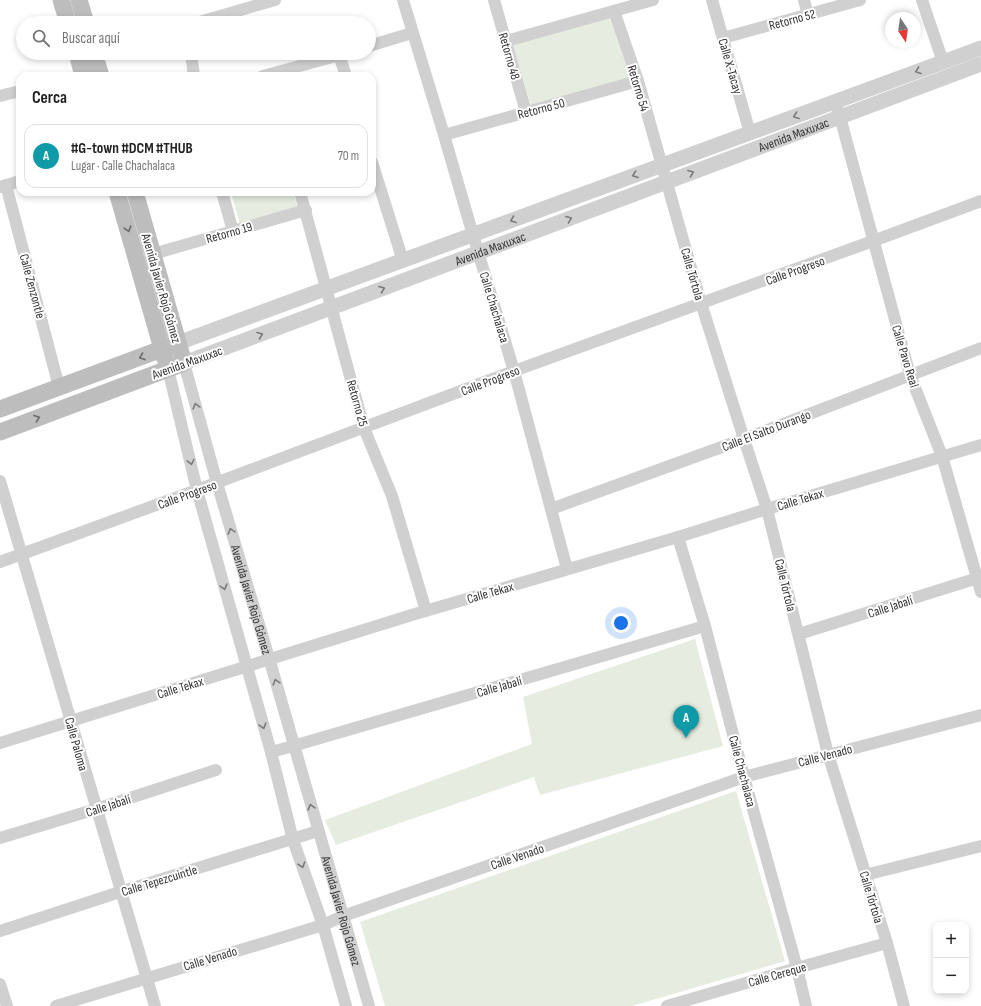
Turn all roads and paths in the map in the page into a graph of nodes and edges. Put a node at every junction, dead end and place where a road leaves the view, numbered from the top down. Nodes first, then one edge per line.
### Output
1 (61, 0) edge
2 (79, 0) edge
3 (275, 0) edge
4 (403, 0) edge
5 (494, 0) edge
6 (653, 0) edge
7 (712, 0) edge
8 (804, 0) edge
9 (860, 0) edge
10 (922, 0) edge
11 (243, 5) edge
12 (614, 11) junction
13 (808, 15) junction
14 (66, 16) edge
15 (84, 16) edge
16 (214, 16) edge
17 (412, 33) junction
18 (723, 38) junction
19 (506, 41) junction
20 (376, 44) edge
21 (981, 48) edge
22 (78, 60) edge
23 (96, 60) edge
24 (192, 60) edge
25 (322, 60) edge
26 (344, 60) edge
27 (943, 62) junction
28 (981, 64) edge
29 (80, 72) edge
30 (100, 72) edge
31 (193, 72) edge
32 (280, 72) edge
33 (345, 72) edge
34 (638, 81) junction
35 (16, 92) edge
36 (0, 96) edge
37 (835, 102) junction
38 (526, 112) junction
39 (840, 117) junction
40 (750, 133) junction
41 (444, 135) junction
42 (663, 165) junction
43 (376, 175) edge
44 (16, 182) edge
45 (667, 182) junction
46 (3, 186) edge
47 (118, 196) edge
48 (135, 196) edge
49 (223, 196) edge
50 (301, 196) edge
51 (981, 201) edge
52 (306, 210) junction
53 (233, 231) junction
54 (473, 235) junction
55 (873, 241) junction
56 (478, 253) junction
57 (152, 254) junction
58 (403, 261) junction
59 (327, 289) junction
60 (702, 303) junction
61 (332, 308) junction
62 (236, 322) junction
63 (243, 341) junction
64 (178, 343) junction
65 (981, 348) edge
66 (162, 349) junction
67 (176, 366) junction
68 (111, 368) junction
69 (514, 372) junction
70 (910, 374) junction
71 (59, 387) junction
72 (120, 388) junction
73 (0, 409) edge
74 (364, 428) junction
75 (0, 432) edge
76 (744, 439) junction
77 (981, 445) edge
78 (942, 456) junction
79 (0, 481) edge
80 (217, 483) junction
81 (197, 490) junction
82 (551, 509) junction
83 (767, 509) junction
84 (678, 537) junction
85 (22, 553) junction
86 (0, 562) edge
87 (567, 569) junction
88 (979, 577) edge
89 (981, 592) edge
90 (426, 611) junction
91 (704, 626) junction
92 (799, 634) junction
93 (269, 658) junction
94 (246, 666) junction
95 (981, 715) edge
96 (71, 721) junction
97 (0, 743) edge
98 (293, 746) junction
99 (271, 752) junction
100 (828, 754) junction
101 (216, 770) dead end
102 (744, 777) junction
103 (96, 809) junction
104 (318, 831) junction
105 (0, 838) edge
106 (293, 840) junction
107 (981, 846) edge
108 (865, 875) junction
109 (120, 892) junction
110 (343, 916) junction
111 (322, 925) junction
112 (0, 931) edge
113 (887, 943) junction
114 (797, 968) junction
115 (147, 977) junction
116 (0, 984) edge
117 (7, 1006) edge
118 (56, 1006) edge
119 (155, 1006) edge
120 (346, 1006) edge
121 (369, 1006) edge
122 (667, 1006) edge
123 (806, 1006) edge
124 (904, 1006) edge

1 - 14 main road
2 - 15 main road
3 - 11 street
4 - 17 street, Calle Chachalaca
5 - 19 street, Retorno 48
6 - 12 street
7 - 18 street, Calle X-Tacay
8 - 13 street
9 - 13 street, Retorno 52
10 - 27 street
11 - 16 street
12 - 19 street
12 - 34 street, Retorno 54
13 - 18 street, Retorno 52
17 - 20 street
17 - 41 street, Calle Chachalaca
18 - 40 street, Calle X-Tacay
19 - 38 street, Retorno 48
21 - 27 street, Avenida Maxuxac
22 - 29 main road
23 - 30 main road
24 - 31 street
25 - 32 street
26 - 33 street
27 -> 37 street, Avenida Maxuxac
28 - 39 street, Avenida Maxuxac
34 - 38 street, Retorno 50
34 - 42 street, Retorno 54
35 - 36 street
37 - 39 street, Calle Pavo Real
37 -> 40 street, Avenida Maxuxac
38 - 41 street, Retorno 50
45 -> 39 street, Avenida Maxuxac
39 - 55 street, Calle Pavo Real
40 - 42 street, Avenida Maxuxac
41 - 54 street, Calle Chachalaca
42 - 45 street, Calle Tórtola
42 -> 54 street, Avenida Maxuxac
43 - 58 street
44 - 46 street
56 -> 45 street, Avenida Maxuxac
45 - 60 street, Calle Tórtola
46 - 71 street, Calle Zenzontle
47 -> 66 main road, Avenida Javier Rojo Gómez
48 - 57 main road, Avenida Javier Rojo Gómez
49 - 53 street
50 - 52 street, Retorno 25
51 - 55 street, Calle Progreso
52 - 53 street, Retorno 19
52 - 59 street, Retorno 25
53 - 57 street, Retorno 19
54 - 56 street, Calle Chachalaca
54 - 58 street, Avenida Maxuxac
55 - 60 street, Calle Progreso
55 - 70 street, Calle Pavo Real
61 -> 56 street, Avenida Maxuxac
56 - 69 street, Calle Chachalaca
57 - 64 main road, Avenida Javier Rojo Gómez
58 - 59 street, Avenida Maxuxac
59 - 61 street, Retorno 25
59 - 62 street, Avenida Maxuxac
60 - 69 street, Calle Progreso
60 - 76 street, Calle Tórtola
63 -> 61 street, Avenida Maxuxac
61 - 74 street, Retorno 25
62 - 63 street
62 - 64 street, Avenida Maxuxac
63 - 67 street, Avenida Maxuxac
64 - 66 main road, Avenida Maxuxac
64 - 67 main road, Avenida Javier Rojo Gómez
65 - 70 street, Calle El Salto Durango
66 - 67 main road, Avenida Javier Rojo Gómez
66 -> 68 main road, Avenida Maxuxac
67 - 72 main road, Avenida Maxuxac
80 -> 67 street, Avenida Javier Rojo Gómez
67 -> 81 street, Avenida Javier Rojo Gómez
68 - 71 main road, Avenida Maxuxac
68 - 72 main road
69 - 74 street, Calle Progreso
69 - 82 street, Calle Chachalaca
70 - 76 street, Calle El Salto Durango
70 - 78 street, Calle Pavo Real
71 - 73 main road, Avenida Maxuxac
75 -> 72 main road, Avenida Maxuxac
74 - 80 street, Calle Progreso
74 - 90 street, Retorno 25
76 - 82 street, Calle El Salto Durango
76 - 83 street, Calle Tórtola
77 - 78 street, Calle Tekax
78 - 83 street, Calle Tekax
78 - 88 street, Calle Pavo Real
79 - 85 street, Calle Paloma
80 - 81 street, Calle Progreso
93 -> 80 street, Avenida Javier Rojo Gómez
81 - 85 street, Calle Progreso
81 -> 94 street, Avenida Javier Rojo Gómez
82 - 87 street, Calle Chachalaca
83 - 84 street, Calle Tekax
83 - 92 street, Calle Tórtola
84 - 87 street, Calle Tekax
84 - 91 street, Calle Chachalaca
85 - 86 street, Calle Progreso
85 - 96 street, Calle Paloma
87 - 90 street, Calle Tekax
88 - 89 street, Calle Pavo Real
88 - 92 street, Calle Jabalí
90 - 93 street, Calle Tekax
91 - 98 street, Calle Jabalí
91 - 102 street, Calle Chachalaca
92 - 100 street, Calle Tórtola
93 - 94 street, Calle Tekax
98 -> 93 street, Avenida Javier Rojo Gómez
94 - 96 street, Calle Tekax
94 -> 99 street, Avenida Javier Rojo Gómez
95 - 100 street, Calle Venado
96 - 97 street, Calle Tekax
96 - 103 street, Calle Paloma
98 - 99 street, Calle Jabalí
104 -> 98 street, Avenida Javier Rojo Gómez
99 - 106 street, Avenida Javier Rojo Gómez
100 - 102 street, Calle Venado
100 - 108 street, Calle Tórtola
101 - 103 street, Calle Jabalí
102 - 110 street, Calle Venado
102 - 114 street, Calle Chachalaca
103 - 105 street, Calle Jabalí
103 - 109 street, Calle Paloma
104 - 106 street, Calle Tepezcuintle
104 - 110 street, Avenida Javier Rojo Gómez
106 - 109 street, Calle Tepezcuintle
106 -> 111 street, Avenida Javier Rojo Gómez
107 - 108 street
108 - 113 street, Calle Tórtola
109 - 112 street, Calle Tepezcuintle
109 - 115 street, Calle Paloma
110 - 111 street, Calle Venado
110 - 121 street, Avenida Javier Rojo Gómez
111 - 115 street, Calle Venado
111 - 120 street, Avenida Javier Rojo Gómez
113 - 114 street, Calle Cereque
113 - 124 street, Calle Tórtola
114 - 122 street, Calle Cereque
114 - 123 street, Calle Chachalaca
115 - 118 street, Calle Venado
115 - 119 street, Calle Paloma
116 - 117 street

